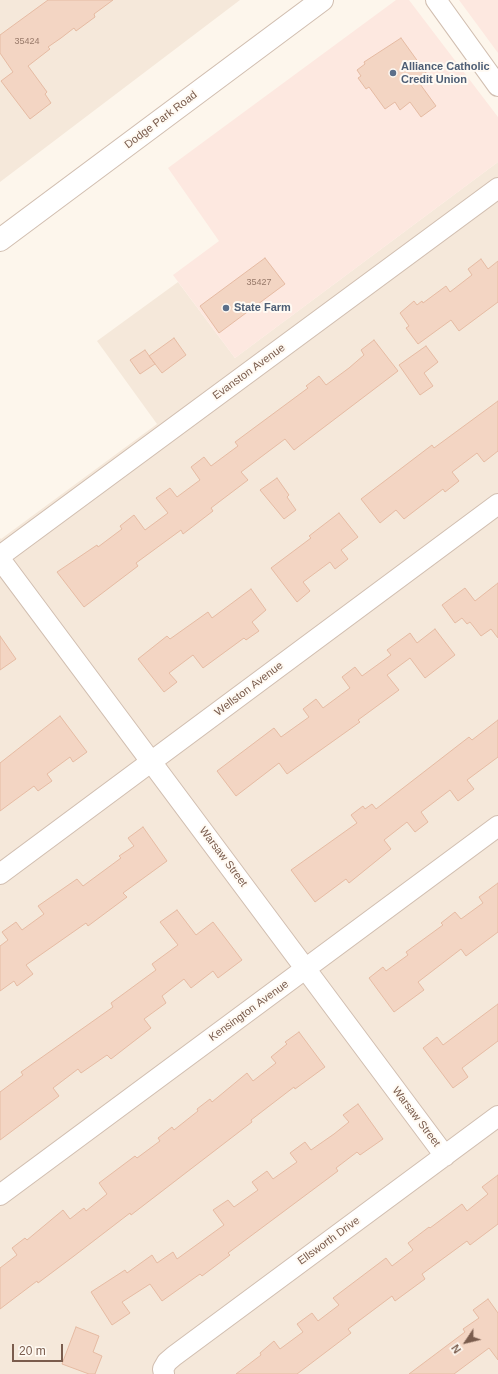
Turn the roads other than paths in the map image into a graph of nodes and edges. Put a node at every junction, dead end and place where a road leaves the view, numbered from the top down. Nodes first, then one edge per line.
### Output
1 (322, 0) edge
2 (436, 0) edge
3 (498, 86) edge
4 (498, 188) edge
5 (0, 240) edge
6 (498, 504) edge
7 (0, 558) edge
8 (151, 762) junction
9 (498, 826) edge
10 (0, 874) edge
11 (306, 969) junction
12 (498, 1116) edge
13 (445, 1156) junction
14 (0, 1195) edge
15 (164, 1372) edge

1 - 5 street, Dodge Park Road
2 - 3 street
4 - 7 street, Evanston Avenue
6 - 8 street, Wellston Avenue
7 - 8 street, Warsaw Street
8 - 10 street, Wellston Avenue
8 - 11 street, Warsaw Street
9 - 11 street, Kensington Avenue
11 - 13 street, Warsaw Street
11 - 14 street, Kensington Avenue
12 - 13 street, Ellsworth Drive
13 - 15 street, Ellsworth Drive

